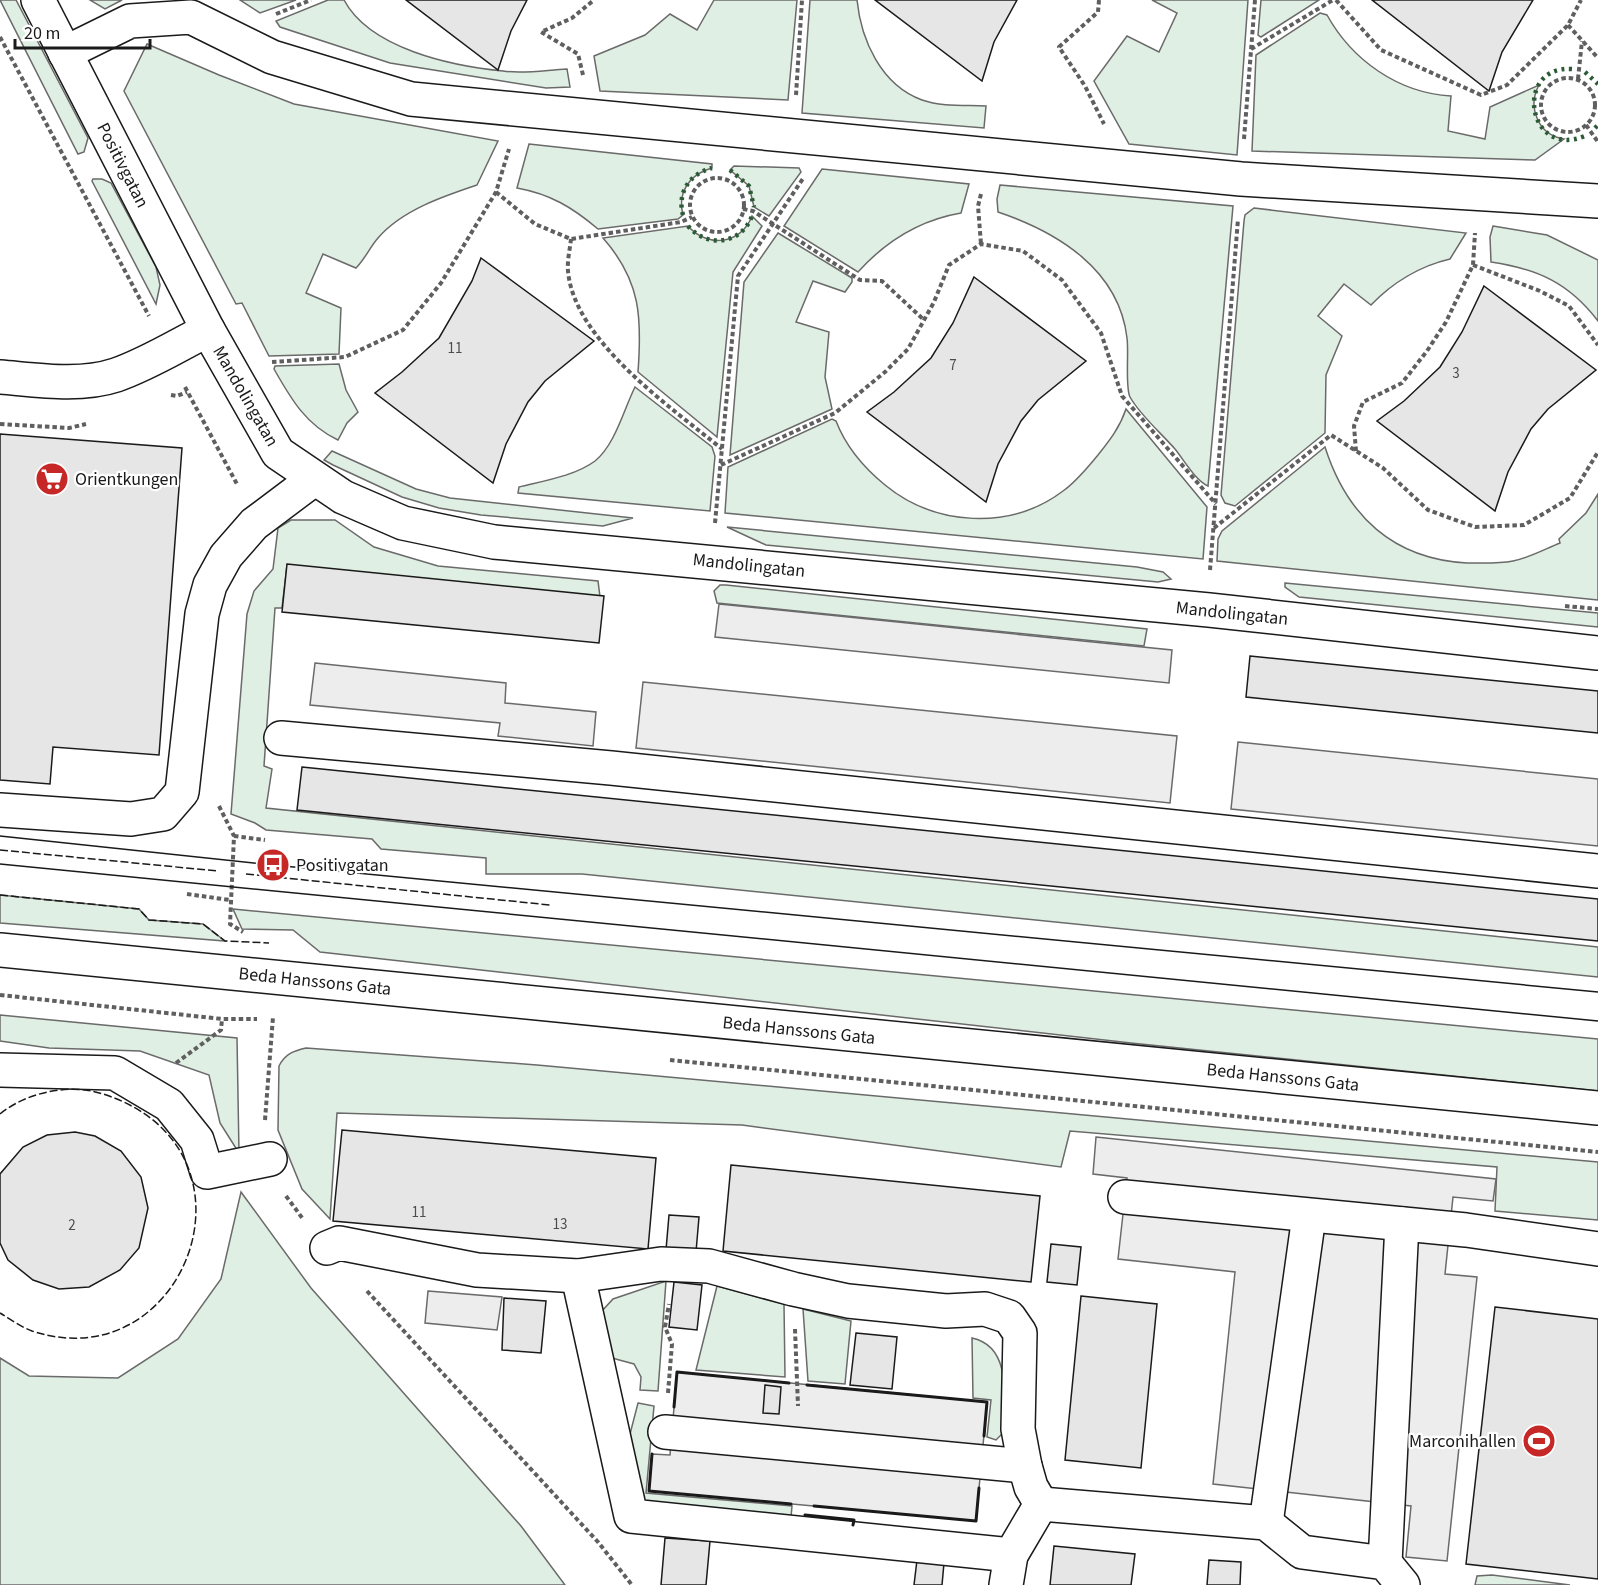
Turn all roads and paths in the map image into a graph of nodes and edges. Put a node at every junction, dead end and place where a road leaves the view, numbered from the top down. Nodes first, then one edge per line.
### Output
1 (38, 0) edge
2 (594, 0) edge
3 (802, 0) edge
4 (1099, 0) edge
5 (1255, 0) edge
6 (1335, 0) edge
7 (1581, 0) edge
8 (1568, 25) junction
9 (0, 37) edge
10 (1582, 41) junction
11 (1251, 50) junction
12 (65, 53) junction
13 (578, 54) dead end
14 (1598, 58) edge
15 (1578, 79) junction
16 (1586, 125) junction
17 (793, 135) junction
18 (830, 139) junction
19 (1598, 142) edge
20 (990, 154) junction
21 (1127, 168) junction
22 (1241, 179) junction
23 (1598, 201) edge
24 (743, 209) junction
25 (692, 217) junction
26 (773, 223) junction
27 (571, 239) junction
28 (981, 244) junction
29 (924, 320) junction
30 (208, 330) junction
31 (1598, 345) edge
32 (166, 351) junction
33 (270, 362) dead end
34 (0, 377) edge
35 (723, 449) junction
36 (1356, 451) junction
37 (1598, 452) edge
38 (721, 465) junction
39 (314, 479) junction
40 (1216, 504) junction
41 (705, 519) dead end
42 (717, 520) junction
43 (1214, 529) junction
44 (703, 560) junction
45 (1198, 569) dead end
46 (1210, 570) junction
47 (1222, 572) dead end
48 (1563, 605) dead end
49 (1598, 609) edge
50 (1209, 610) junction
51 (1598, 653) edge
52 (281, 738) dead end
53 (0, 810) edge
54 (234, 836) dead end
55 (265, 840) dead end
56 (1598, 871) edge
57 (187, 894) dead end
58 (230, 900) dead end
59 (0, 950) edge
60 (0, 995) edge
61 (222, 1018) junction
62 (284, 1020) dead end
63 (665, 1059) dead end
64 (0, 1070) edge
65 (141, 1088) junction
66 (1598, 1108) edge
67 (1598, 1152) edge
68 (270, 1159) dead end
69 (1125, 1197) dead end
70 (1309, 1216) junction
71 (1402, 1224) junction
72 (327, 1248) dead end
73 (1598, 1249) edge
74 (675, 1264) junction
75 (578, 1276) junction
76 (793, 1289) junction
77 (665, 1432) joint
78 (800, 1445) junction
79 (1025, 1466) junction
80 (1041, 1504) junction
81 (1266, 1523) junction
82 (1009, 1570) edge
83 (1394, 1574) edge

1 - 12 street, Positivgatan
2 - 13 path
3 - 17 path
4 - 21 path
5 - 11 path
6 - 8 path
6 - 11 path
7 - 8 path
8 - 10 path
9 - 32 path
10 - 14 path
10 - 15 path
11 - 22 path
12 - 17 street
12 - 30 street, Positivgatan
15 - 16 path
15 - 16 path
16 - 19 path
17 - 18 street
18 - 20 street
18 - 26 path
20 - 21 street
20 - 28 path
21 - 22 street
22 - 23 street
22 - 40 path
24 - 25 path
24 - 25 path
24 - 26 path
25 - 27 path
26 - 29 path
26 - 35 path
27 - 33 path
27 - 35 path
28 - 29 path
28 - 40 path
29 - 38 path
30 - 32 street, Mandolingatan
30 - 39 street, Mandolingatan
31 - 36 path
32 - 34 street, Mandolingatan
35 - 38 path
36 - 37 path
36 - 43 path
38 - 42 path
39 - 44 street, Mandolingatan
39 - 53 street
40 - 43 path
41 - 42 path
42 - 44 path
43 - 46 path
44 - 50 street, Mandolingatan
45 - 46 path
46 - 47 path
46 - 50 path
48 - 49 path
50 - 51 street, Mandolingatan
52 - 56 street
54 - 55 path
57 - 58 path
59 - 66 street, Beda Hanssons Gata
60 - 61 path
61 - 62 path
61 - 65 path
63 - 67 path
64 - 65 street
65 - 68 street
69 - 70 street
70 - 71 street
70 - 81 street
71 - 73 street
71 - 83 street
72 - 75 street
74 - 75 street
74 - 76 street
74 - 77 path
75 - 82 street
76 - 78 path
76 - 79 street
77 - 78 street
78 - 79 street
79 - 80 street
80 - 81 street
80 - 82 street
81 - 83 street

